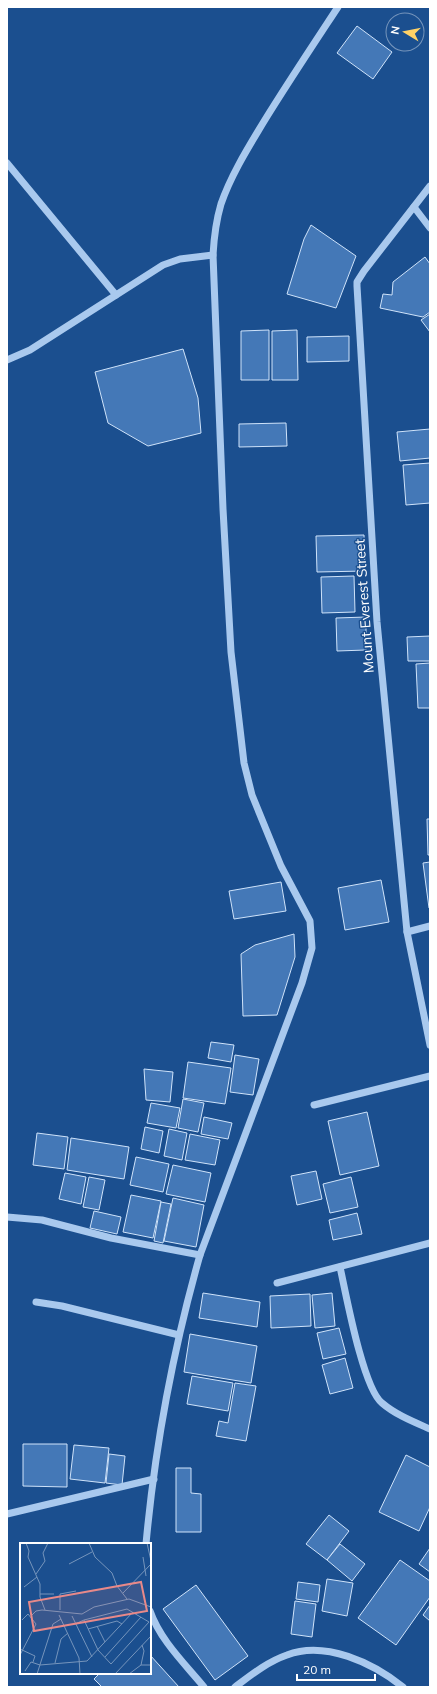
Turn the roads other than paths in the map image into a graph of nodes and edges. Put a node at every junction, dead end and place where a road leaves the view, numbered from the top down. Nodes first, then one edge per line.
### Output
1 (338, 7) edge
2 (7, 163) edge
3 (430, 186) edge
4 (414, 206) junction
5 (430, 228) edge
6 (213, 255) junction
7 (116, 295) junction
8 (7, 360) edge
9 (430, 926) edge
10 (407, 932) junction
11 (430, 1045) edge
12 (430, 1076) edge
13 (314, 1105) dead end
14 (7, 1217) edge
15 (430, 1243) edge
16 (200, 1255) junction
17 (340, 1267) junction
18 (277, 1283) dead end
19 (36, 1302) dead end
20 (179, 1335) junction
21 (430, 1429) edge
22 (154, 1479) junction
23 (7, 1514) edge
24 (146, 1543) edge
25 (151, 1614) edge
26 (204, 1687) edge
27 (235, 1687) edge
28 (402, 1687) edge

1 - 6 street
2 - 7 street
3 - 4 street, Mount Everest Street
4 - 5 street
4 - 10 street, Mount Everest Street
6 - 7 street
6 - 16 street
7 - 8 street
9 - 10 street
10 - 11 street, Mount Everest Street
12 - 13 street
14 - 16 street
15 - 17 street
16 - 20 street
17 - 18 street
17 - 21 street
19 - 20 street
20 - 22 street
22 - 23 street
22 - 24 street
25 - 26 street
27 - 28 street

